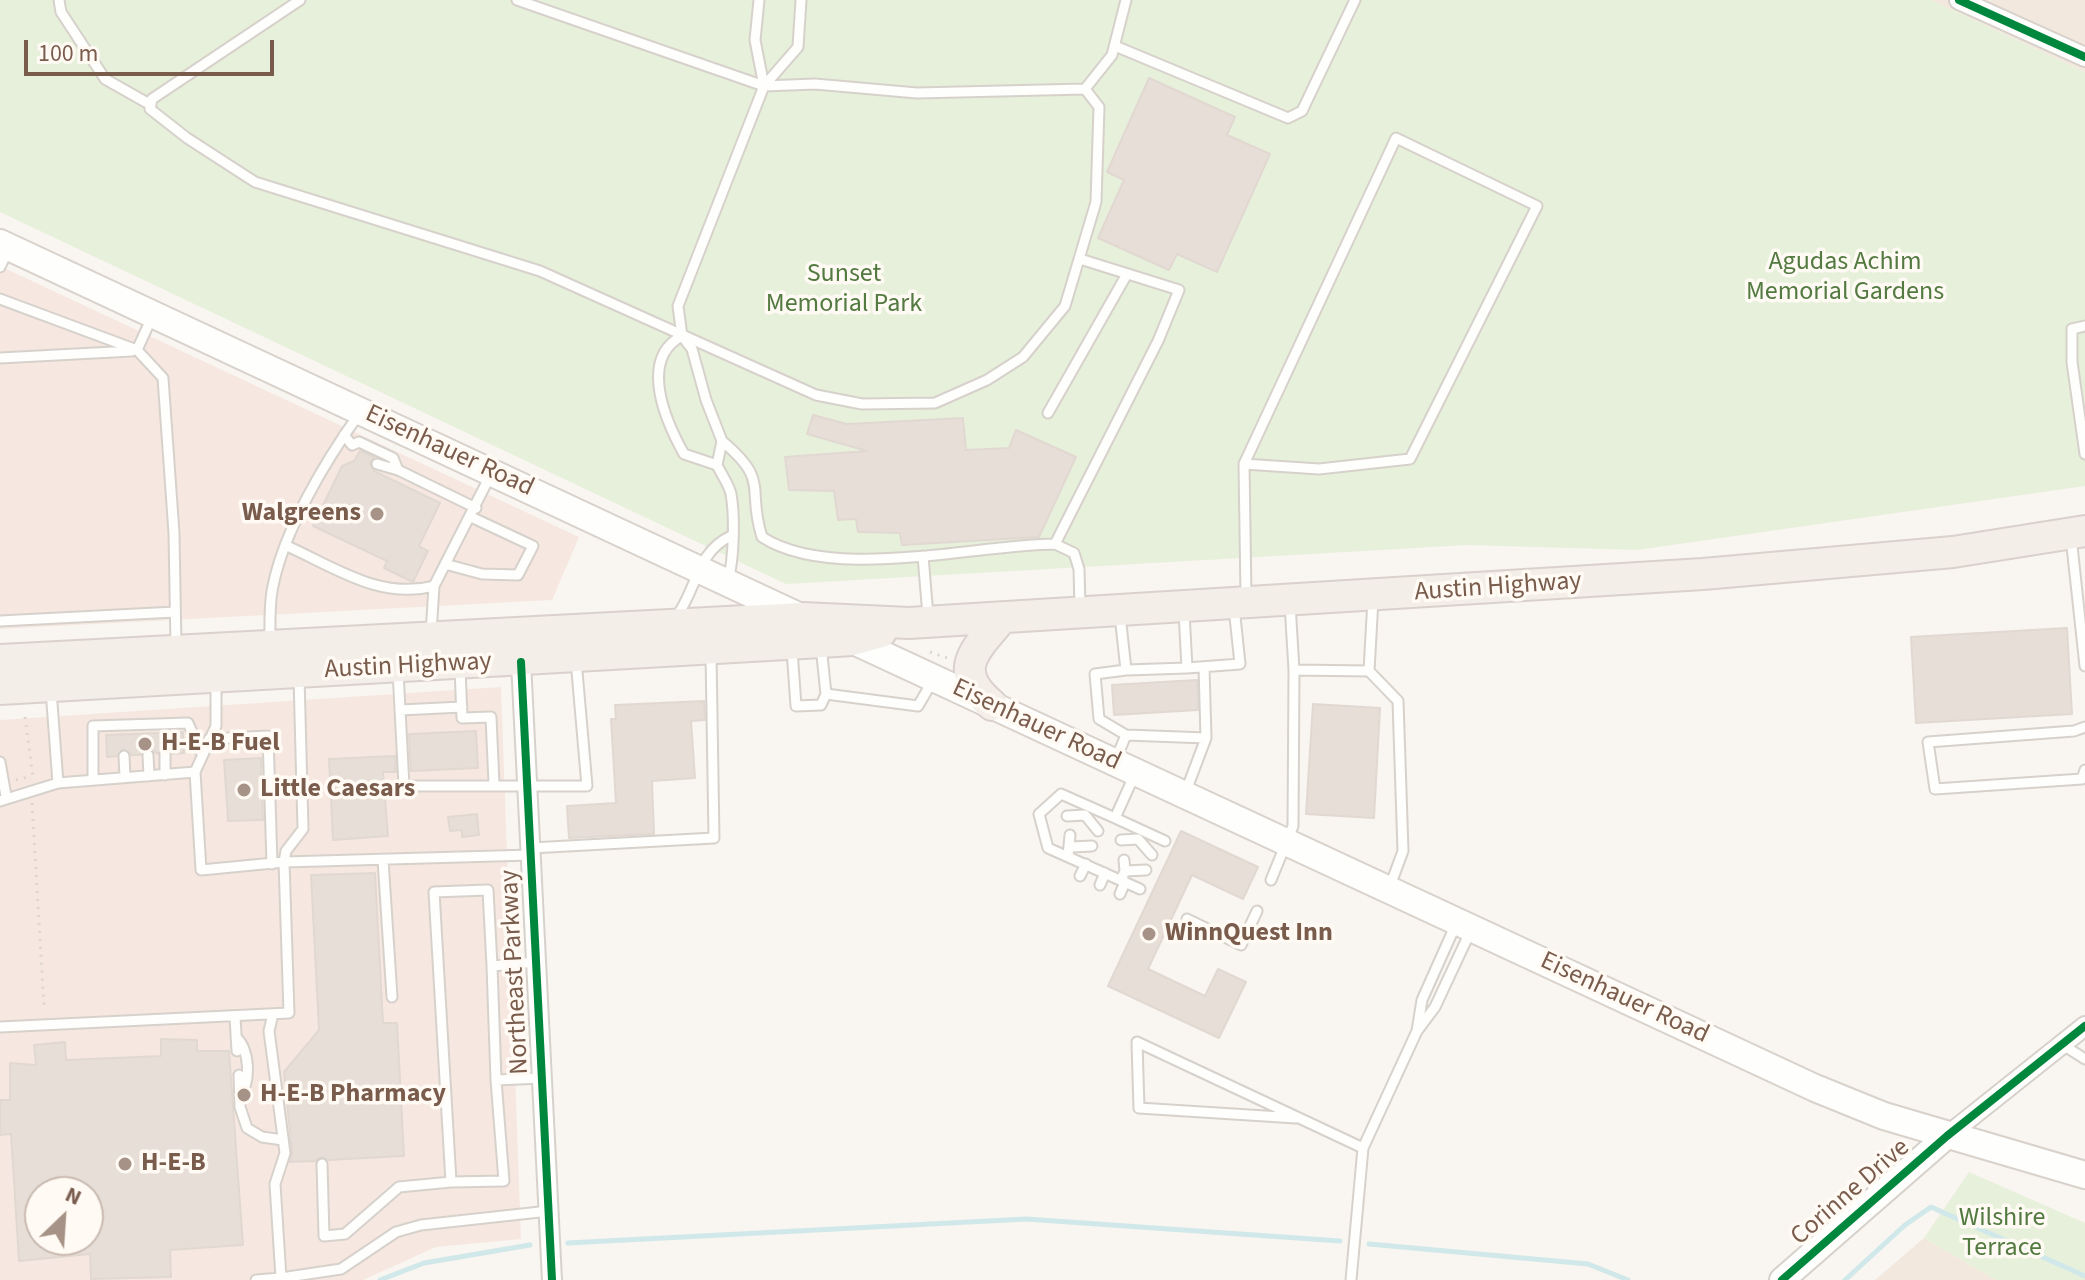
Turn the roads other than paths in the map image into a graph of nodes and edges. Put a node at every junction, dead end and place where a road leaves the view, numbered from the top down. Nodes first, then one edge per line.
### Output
1 (59, 0) edge
2 (300, 0) edge
3 (517, 0) edge
4 (759, 0) edge
5 (801, 0) edge
6 (1126, 0) edge
7 (1355, 0) edge
8 (1959, 0) edge
9 (1115, 46) junction
10 (2085, 57) edge
11 (764, 86) junction
12 (1085, 89) junction
13 (151, 105) junction
14 (3, 252) edge
15 (1080, 259) junction
16 (1127, 274) junction
17 (0, 299) edge
18 (153, 314) junction
19 (2085, 326) edge
20 (682, 336) junction
21 (137, 350) junction
22 (0, 358) edge
23 (360, 411) junction
24 (1048, 413) dead end
25 (344, 435) junction
26 (722, 441) junction
27 (352, 445) junction
28 (2085, 454) edge
29 (357, 455) dead end
30 (377, 464) dead end
31 (1244, 464) junction
32 (717, 465) junction
33 (398, 470) junction
34 (491, 472) junction
35 (473, 512) junction
36 (2078, 533) edge
37 (731, 536) junction
38 (1055, 544) junction
39 (287, 546) junction
40 (923, 556) junction
41 (445, 564) junction
42 (699, 569) junction
43 (728, 582) junction
44 (434, 586) junction
45 (1373, 596) junction
46 (1289, 601) junction
47 (1240, 604) junction
48 (1184, 608) junction
49 (175, 612) junction
50 (1120, 612) junction
51 (1082, 614) junction
52 (1002, 618) junction
53 (0, 621) edge
54 (670, 625) junction
55 (801, 631) junction
56 (921, 631) junction
57 (430, 637) junction
58 (852, 640) junction
59 (270, 646) junction
60 (711, 649) junction
61 (176, 650) junction
62 (576, 658) junction
63 (0, 660) edge
64 (521, 662) junction
65 (460, 665) junction
66 (2085, 666) edge
67 (1204, 667) junction
68 (398, 668) junction
69 (1187, 668) junction
70 (1126, 670) junction
71 (1294, 670) junction
72 (1369, 671) junction
73 (50, 672) junction
74 (299, 673) junction
75 (216, 678) junction
76 (934, 679) junction
77 (0, 689) edge
78 (826, 694) junction
79 (992, 705) junction
80 (462, 707) junction
81 (400, 710) junction
82 (2085, 727) edge
83 (1126, 735) junction
84 (1206, 738) junction
85 (209, 739) junction
86 (201, 752) junction
87 (165, 754) dead end
88 (148, 755) dead end
89 (124, 756) dead end
90 (0, 762) edge
91 (1125, 767) junction
92 (2085, 770) edge
93 (195, 772) junction
94 (165, 775) junction
95 (149, 776) junction
96 (125, 777) junction
97 (93, 780) junction
98 (58, 783) junction
99 (494, 784) junction
100 (527, 786) junction
101 (1185, 795) junction
102 (3, 799) edge
103 (1080, 814) junction
104 (1115, 818) junction
105 (1088, 826) dead end
106 (1098, 831) dead end
107 (1065, 833) dead end
108 (1133, 839) junction
109 (1081, 841) dead end
110 (1165, 841) dead end
111 (1286, 842) junction
112 (1092, 846) dead end
113 (1141, 850) dead end
114 (1070, 851) junction
115 (530, 852) junction
116 (1152, 855) dead end
117 (1119, 858) dead end
118 (383, 860) junction
119 (284, 862) junction
120 (272, 864) junction
121 (1086, 864) junction
122 (1135, 865) dead end
123 (1146, 870) dead end
124 (1105, 873) junction
125 (1080, 876) dead end
126 (1124, 878) junction
127 (1271, 880) dead end
128 (1100, 885) dead end
129 (1140, 889) dead end
130 (1389, 890) junction
131 (1120, 894) dead end
132 (1257, 911) dead end
133 (1187, 919) dead end
134 (1465, 924) junction
135 (536, 962) junction
136 (492, 966) junction
137 (392, 997) dead end
138 (273, 1014) junction
139 (235, 1017) junction
140 (2085, 1026) edge
141 (0, 1027) edge
142 (1417, 1031) junction
143 (236, 1037) junction
144 (2063, 1045) junction
145 (237, 1051) dead end
146 (2085, 1059) edge
147 (239, 1075) dead end
148 (542, 1078) junction
149 (496, 1080) junction
150 (240, 1096) junction
151 (1296, 1118) junction
152 (1947, 1136) junction
153 (283, 1140) junction
154 (1363, 1148) junction
155 (322, 1164) dead end
156 (2085, 1175) edge
157 (451, 1182) junction
158 (549, 1211) junction
159 (281, 1278) junction
160 (256, 1280) edge
161 (552, 1280) edge
162 (1351, 1280) edge
163 (1782, 1280) edge

1 - 13 lane
2 - 13 lane
3 - 11 lane
4 - 11 lane
5 - 11 lane
6 - 9 lane
7 - 9 lane
8 - 10 street
9 - 12 lane
11 - 12 lane
11 - 20 lane
12 - 15 lane
13 - 20 lane
14 - 18 main road, Eisenhauer Road
15 - 16 lane
15 - 20 lane
16 - 24 lane
16 - 38 lane
17 - 21 lane
18 - 21 lane
18 - 23 main road, Eisenhauer Road
19 - 28 lane
20 - 26 lane
20 - 32 lane
21 - 22 lane
21 - 49 lane
23 - 25 lane
23 - 34 main road, Eisenhauer Road
25 - 27 lane
25 - 39 lane
26 - 32 lane
26 - 40 lane
27 - 29 lane
27 - 33 lane
30 - 33 lane
31 - 31 lane
31 - 47 lane
32 - 37 lane
33 - 35 lane
34 - 35 lane
34 - 42 main road, Eisenhauer Road
35 - 41 lane
35 - 41 lane
36 - 45 main road, Austin Highway
36 - 66 lane
37 - 42 lane
37 - 43 lane
38 - 40 lane
38 - 51 lane
39 - 44 lane
39 - 59 lane
40 - 56 lane
41 - 44 lane
42 - 43 main road, Eisenhauer Road
42 - 54 lane
43 - 55 main road, Eisenhauer Road
44 - 57 lane
45 - 46 main road, Austin Highway
45 - 72 lane
46 - 47 main road, Austin Highway
46 - 71 lane
47 - 48 main road, Austin Highway
47 - 67 lane
48 - 50 main road, Austin Highway
48 - 69 lane
49 - 53 lane
49 - 61 lane
50 - 51 main road, Austin Highway
50 - 70 lane
51 - 52 main road, Austin Highway
52 - 56 main road, Austin Highway
52 - 79 main road
54 - 55 main road, Austin Highway
54 - 57 main road, Austin Highway
55 - 56 main road, Austin Highway
55 - 58 main road, Austin Highway
55 - 60 main road, Austin Highway
55 - 78 lane
55 - 78 lane
56 - 58 main road, Austin Highway
57 - 59 main road, Austin Highway
58 - 76 main road, Eisenhauer Road
59 - 61 main road, Austin Highway
60 - 62 main road, Austin Highway
60 - 115 lane
61 - 73 main road, Austin Highway
62 - 64 main road, Austin Highway
62 - 100 lane
63 - 73 main road, Austin Highway
64 - 65 main road, Austin Highway
64 - 100 street, Northeast Parkway
65 - 68 main road, Austin Highway
65 - 80 lane
67 - 69 lane
67 - 84 lane
68 - 74 main road, Austin Highway
68 - 81 lane
69 - 70 lane
70 - 83 lane
71 - 72 lane
71 - 111 lane
72 - 130 lane
73 - 75 main road, Austin Highway
73 - 77 main road, Austin Highway
73 - 98 lane
74 - 75 main road, Austin Highway
74 - 119 lane
75 - 85 lane
76 - 78 lane
76 - 79 main road, Eisenhauer Road
79 - 91 main road, Eisenhauer Road
80 - 81 lane
80 - 99 lane
81 - 99 lane
82 - 92 lane
83 - 84 lane
83 - 91 lane
84 - 101 lane
85 - 86 lane
85 - 120 lane
86 - 93 lane
86 - 97 lane
87 - 94 lane
88 - 95 lane
89 - 96 lane
90 - 102 lane
91 - 101 main road, Eisenhauer Road
91 - 104 lane
93 - 94 lane
93 - 120 lane
94 - 95 lane
95 - 96 lane
96 - 97 lane
97 - 98 lane
98 - 102 lane
99 - 100 lane
100 - 115 street, Northeast Parkway
101 - 111 main road, Eisenhauer Road
103 - 104 lane
103 - 105 lane
103 - 106 lane
103 - 114 lane
104 - 108 lane
107 - 114 lane
108 - 110 lane
108 - 113 lane
108 - 116 lane
109 - 114 lane
111 - 127 lane
111 - 130 main road, Eisenhauer Road
112 - 114 lane
114 - 121 lane
115 - 118 lane
115 - 135 street, Northeast Parkway
117 - 126 lane
118 - 119 lane
118 - 137 lane
119 - 120 lane
119 - 138 lane
121 - 124 lane
121 - 125 lane
122 - 126 lane
123 - 126 lane
124 - 126 lane
124 - 128 lane
126 - 129 lane
126 - 131 lane
130 - 134 main road, Eisenhauer Road
132 - 133 lane
134 - 142 lane
134 - 142 lane
134 - 152 main road, Eisenhauer Road
135 - 136 lane
135 - 148 street, Northeast Parkway
136 - 149 lane
136 - 157 lane
138 - 139 lane
138 - 153 lane
139 - 141 lane
139 - 143 lane
140 - 144 street
142 - 154 lane
143 - 145 lane
143 - 150 lane
144 - 146 lane
144 - 152 street
147 - 150 lane
148 - 149 lane
148 - 158 street, Northeast Parkway
149 - 157 lane
150 - 153 lane
151 - 151 lane
151 - 154 lane
152 - 156 main road, Eisenhauer Road
152 - 163 street, Corinne Drive
153 - 159 lane
154 - 162 lane
155 - 157 lane
158 - 159 lane
158 - 161 street, Northeast Parkway
159 - 160 lane

